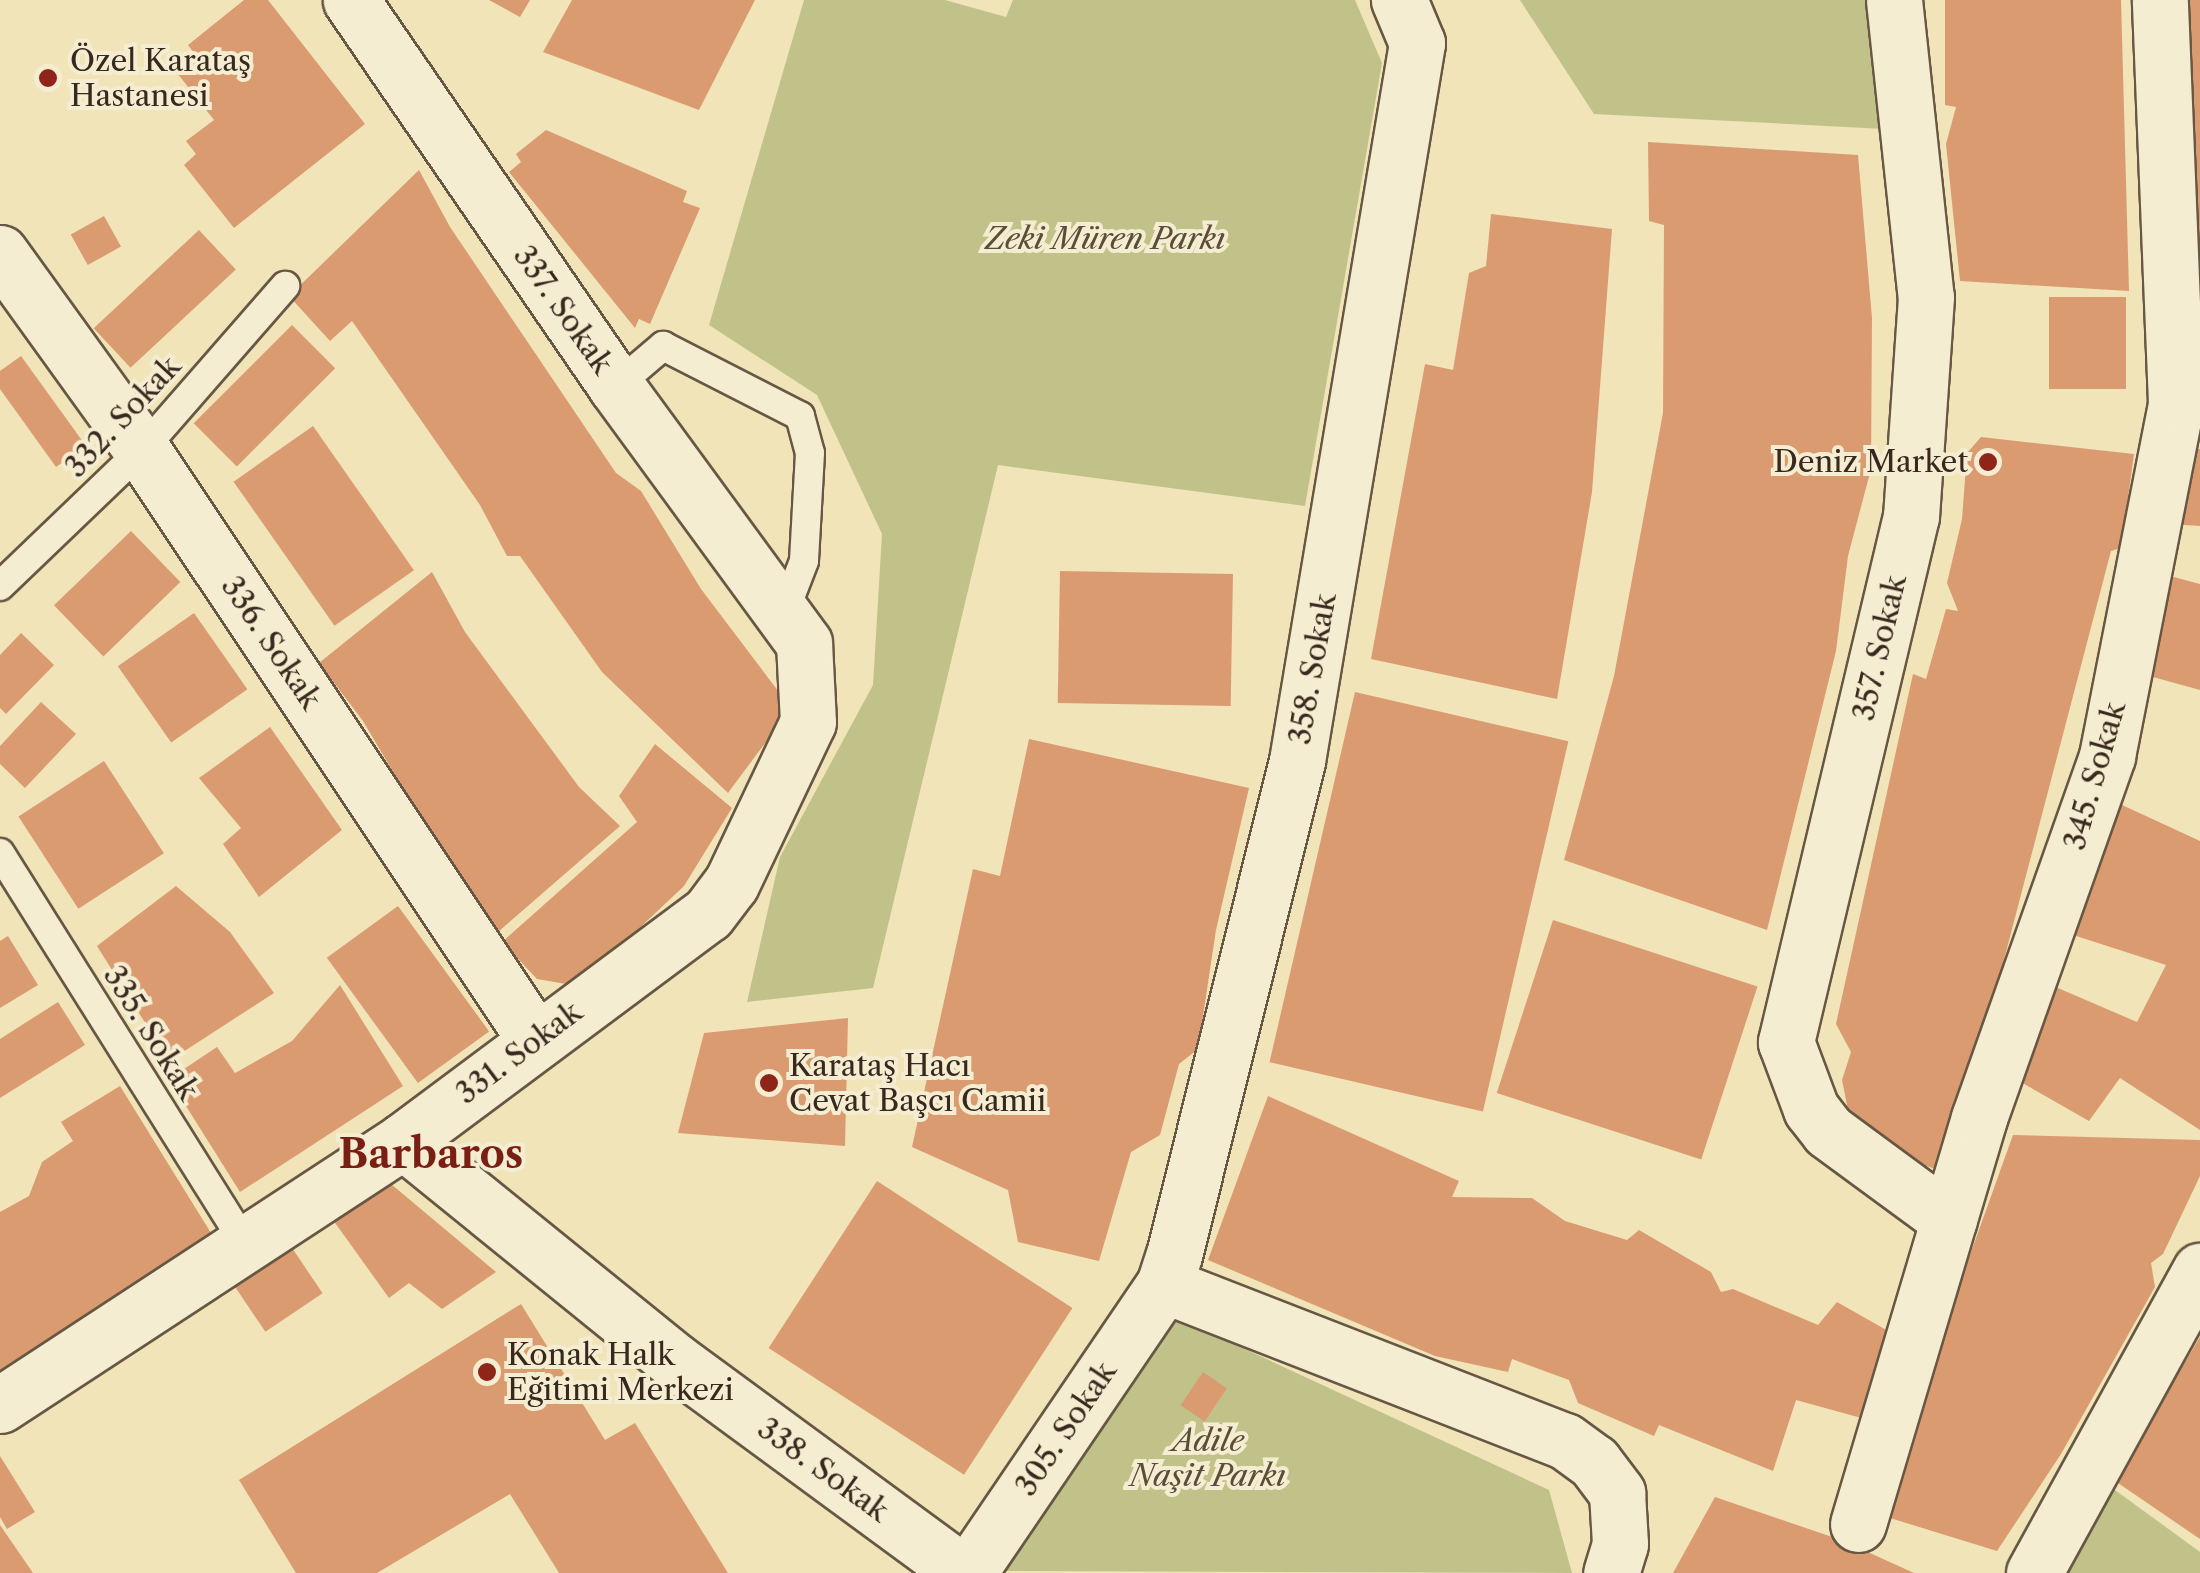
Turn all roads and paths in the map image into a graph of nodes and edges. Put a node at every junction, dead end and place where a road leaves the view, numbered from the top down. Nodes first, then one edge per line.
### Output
1 (351, 0) edge
2 (1894, 0) edge
3 (2160, 0) edge
4 (1408, 22) edge
5 (0, 253) edge
6 (285, 286) dead end
7 (616, 386) junction
8 (142, 450) junction
9 (0, 586) edge
10 (784, 613) junction
11 (0, 853) edge
12 (535, 1039) junction
13 (403, 1141) junction
14 (1948, 1220) junction
15 (247, 1247) junction
16 (2199, 1278) edge
17 (1164, 1285) junction
18 (0, 1405) edge
19 (1858, 1524) dead end
20 (966, 1573) edge
21 (1610, 1573) edge
22 (2034, 1573) edge

1 - 7 street, 337. Sokak
2 - 14 street, 357. Sokak
3 - 14 street, 345. Sokak
4 - 17 street, 358. Sokak
5 - 8 street, 336. Sokak
6 - 8 lane, 332. Sokak
7 - 10 street, 337. Sokak
7 - 10 lane
8 - 9 lane, 332. Sokak
8 - 12 street, 336. Sokak
10 - 12 street, 331. Sokak
11 - 15 lane, 335. Sokak
12 - 13 street, 331. Sokak
13 - 15 street, 331. Sokak
13 - 20 street, 338. Sokak
14 - 19 street, 345. Sokak
15 - 18 street, 331. Sokak
16 - 22 street
17 - 20 street, 305. Sokak
17 - 21 street

